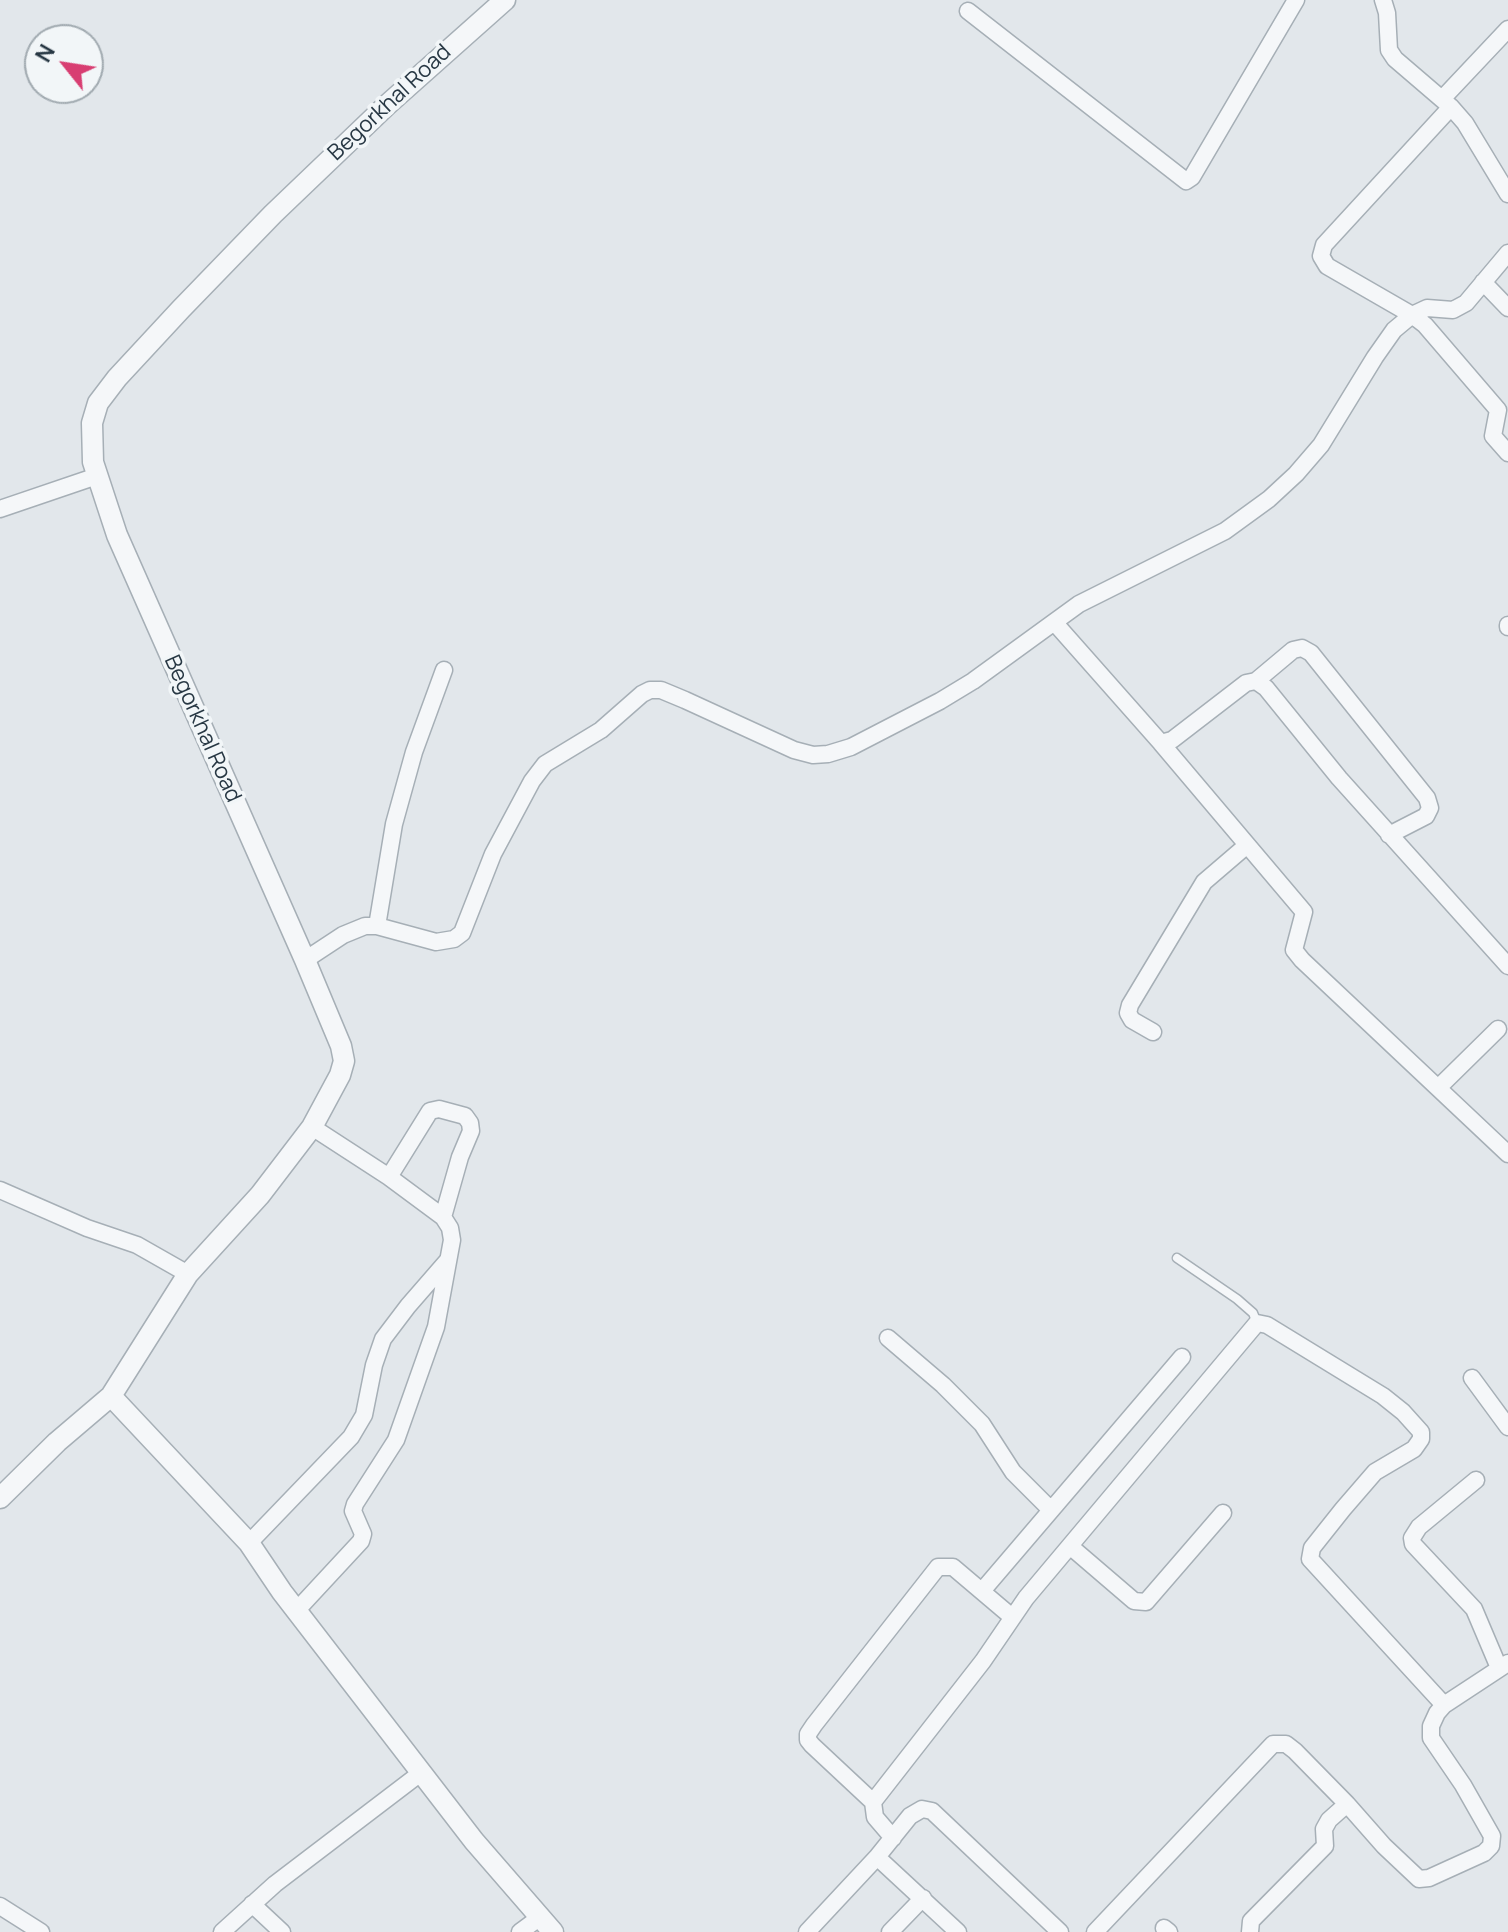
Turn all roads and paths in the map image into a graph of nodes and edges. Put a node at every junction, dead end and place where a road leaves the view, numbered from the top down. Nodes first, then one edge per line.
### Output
1 (505, 0) edge
2 (1296, 0) edge
3 (1383, 0) edge
4 (968, 11) dead end
5 (1508, 29) edge
6 (1446, 103) junction
7 (1508, 194) edge
8 (1508, 253) edge
9 (1483, 282) junction
10 (1508, 308) edge
11 (1412, 315) junction
12 (1508, 453) edge
13 (97, 476) junction
14 (0, 509) edge
15 (1054, 622) junction
16 (444, 670) dead end
17 (1256, 681) junction
18 (1161, 743) junction
19 (1389, 835) junction
20 (1246, 846) junction
21 (377, 926) junction
22 (305, 960) junction
23 (1508, 966) edge
24 (1498, 1029) dead end
25 (1153, 1032) dead end
26 (1438, 1088) junction
27 (312, 1127) junction
28 (1508, 1154) edge
29 (389, 1177) junction
30 (0, 1190) edge
31 (443, 1217) junction
32 (1177, 1258) dead end
33 (448, 1260) junction
34 (188, 1274) junction
35 (1257, 1323) junction
36 (888, 1338) dead end
37 (1182, 1357) dead end
38 (1472, 1378) dead end
39 (111, 1396) junction
40 (1508, 1427) edge
41 (1476, 1480) dead end
42 (0, 1498) edge
43 (1051, 1510) junction
44 (1223, 1513) dead end
45 (249, 1543) junction
46 (1071, 1547) junction
47 (982, 1591) junction
48 (297, 1610) junction
49 (1012, 1617) junction
50 (1504, 1666) edge
51 (1444, 1705) junction
52 (422, 1772) junction
53 (873, 1802) junction
54 (1347, 1804) junction
55 (893, 1838) junction
56 (1508, 1839) edge
57 (1491, 1846) junction
58 (877, 1857) junction
59 (923, 1898) junction
60 (252, 1904) junction
61 (0, 1906) edge
62 (546, 1925) edge
63 (41, 1932) edge
64 (222, 1932) edge
65 (282, 1932) edge
66 (520, 1932) edge
67 (807, 1932) edge
68 (890, 1932) edge
69 (958, 1932) edge
70 (1060, 1932) edge
71 (1095, 1932) edge
72 (1250, 1932) edge

1 - 13 street, Begorkhal Road
2 - 4 street
3 - 6 street
5 - 6 street
6 - 7 street
6 - 11 street
8 - 9 street
9 - 10 street
9 - 11 street
11 - 12 street
11 - 15 street
13 - 14 street
13 - 22 street, Begorkhal Road
15 - 18 street
15 - 21 street
16 - 21 street
17 - 18 street
17 - 19 street
17 - 19 street
18 - 20 street
19 - 23 street
20 - 25 street
20 - 26 street
21 - 22 street
22 - 27 street, Begorkhal Road
24 - 26 street
26 - 28 street
27 - 29 street
27 - 34 street, Begorkhal Road
29 - 31 street
29 - 31 street
30 - 34 street
31 - 33 street
32 - 35 lane
33 - 45 street
33 - 48 street
34 - 39 street, Begorkhal Road
35 - 46 street
35 - 51 street
36 - 43 street
37 - 43 street
38 - 40 street
39 - 42 street, Begorkhal Road
39 - 45 street
41 - 50 street
43 - 47 street
44 - 46 street
45 - 48 street
46 - 49 street
47 - 49 street
47 - 53 street
48 - 52 street
49 - 53 street
50 - 51 street
51 - 57 street
52 - 60 street
52 - 62 street
53 - 55 street
54 - 57 street
54 - 71 street
54 - 72 street
55 - 58 street
55 - 70 street
56 - 57 street
58 - 59 street
58 - 67 street
59 - 68 street
59 - 69 street
60 - 64 street
60 - 65 street
61 - 63 street
62 - 66 street

